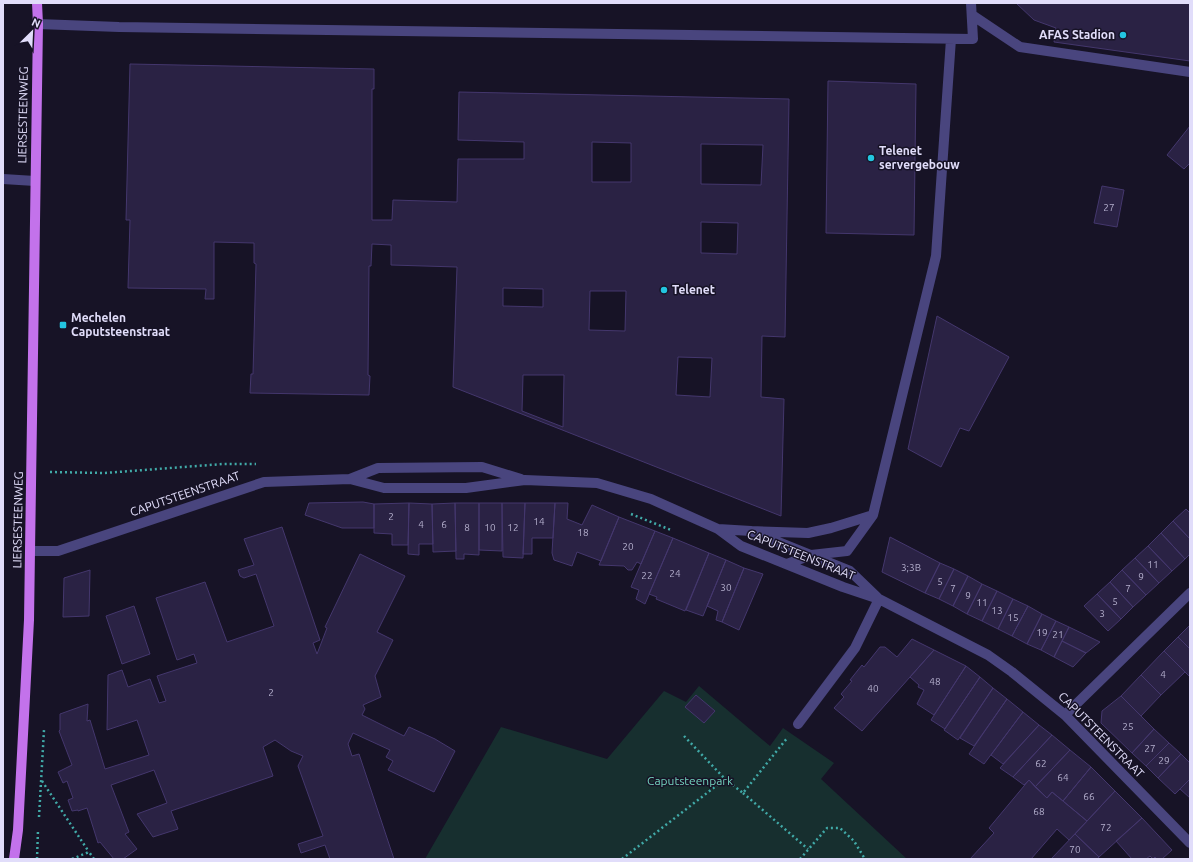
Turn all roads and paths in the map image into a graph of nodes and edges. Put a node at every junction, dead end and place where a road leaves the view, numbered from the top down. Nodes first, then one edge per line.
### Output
1 (37, 3) edge
2 (971, 3) edge
3 (972, 15) junction
4 (38, 24) junction
5 (951, 39) junction
6 (1190, 72) edge
7 (5, 180) edge
8 (35, 180) junction
9 (260, 464) dead end
10 (32, 472) junction
11 (350, 479) junction
12 (525, 480) junction
13 (630, 514) dead end
14 (873, 515) junction
15 (718, 529) junction
16 (751, 531) junction
17 (674, 532) dead end
18 (30, 551) junction
19 (810, 555) junction
20 (787, 564) junction
21 (1190, 592) edge
22 (879, 599) junction
23 (1065, 715) junction
24 (798, 724) joint
25 (684, 736) dead end
26 (725, 779) junction
27 (41, 780) dead end
28 (743, 793) junction
29 (1190, 843) edge
30 (808, 849) junction
31 (89, 852) junction
32 (14, 859) edge
33 (72, 859) edge
34 (94, 859) edge
35 (622, 859) edge
36 (800, 859) edge
37 (865, 859) edge

1 - 4 main road, LIERSESTEENWEG
2 - 3 street
3 - 5 street
3 - 6 street
4 - 5 street
4 - 8 main road, LIERSESTEENWEG
5 - 14 street
7 - 8 street, LIERSESTEENWEG
8 - 10 main road, LIERSESTEENWEG
9 - 10 path
10 - 18 main road, LIERSESTEENWEG
11 - 12 street, CAPUTSTEENSTRAAT
11 - 12 street, CAPUTSTEENSTRAAT
11 - 18 street, CAPUTSTEENSTRAAT
12 - 15 street, CAPUTSTEENSTRAAT
13 - 17 path
14 - 16 street
14 - 19 street
15 - 16 street, CAPUTSTEENSTRAAT
15 - 20 street, CAPUTSTEENSTRAAT
16 - 19 street, CAPUTSTEENSTRAAT
18 - 32 main road, LIERSESTEENWEG
19 - 20 street
19 - 22 street, CAPUTSTEENSTRAAT
20 - 22 street, CAPUTSTEENSTRAAT
21 - 23 street
22 - 23 street, CAPUTSTEENSTRAAT
22 - 24 street
23 - 29 street, CAPUTSTEENSTRAAT
24 - 28 path
25 - 26 path
26 - 28 path
26 - 35 path
27 - 31 path
28 - 30 path
30 - 36 path
30 - 37 path
31 - 33 path
31 - 34 path

